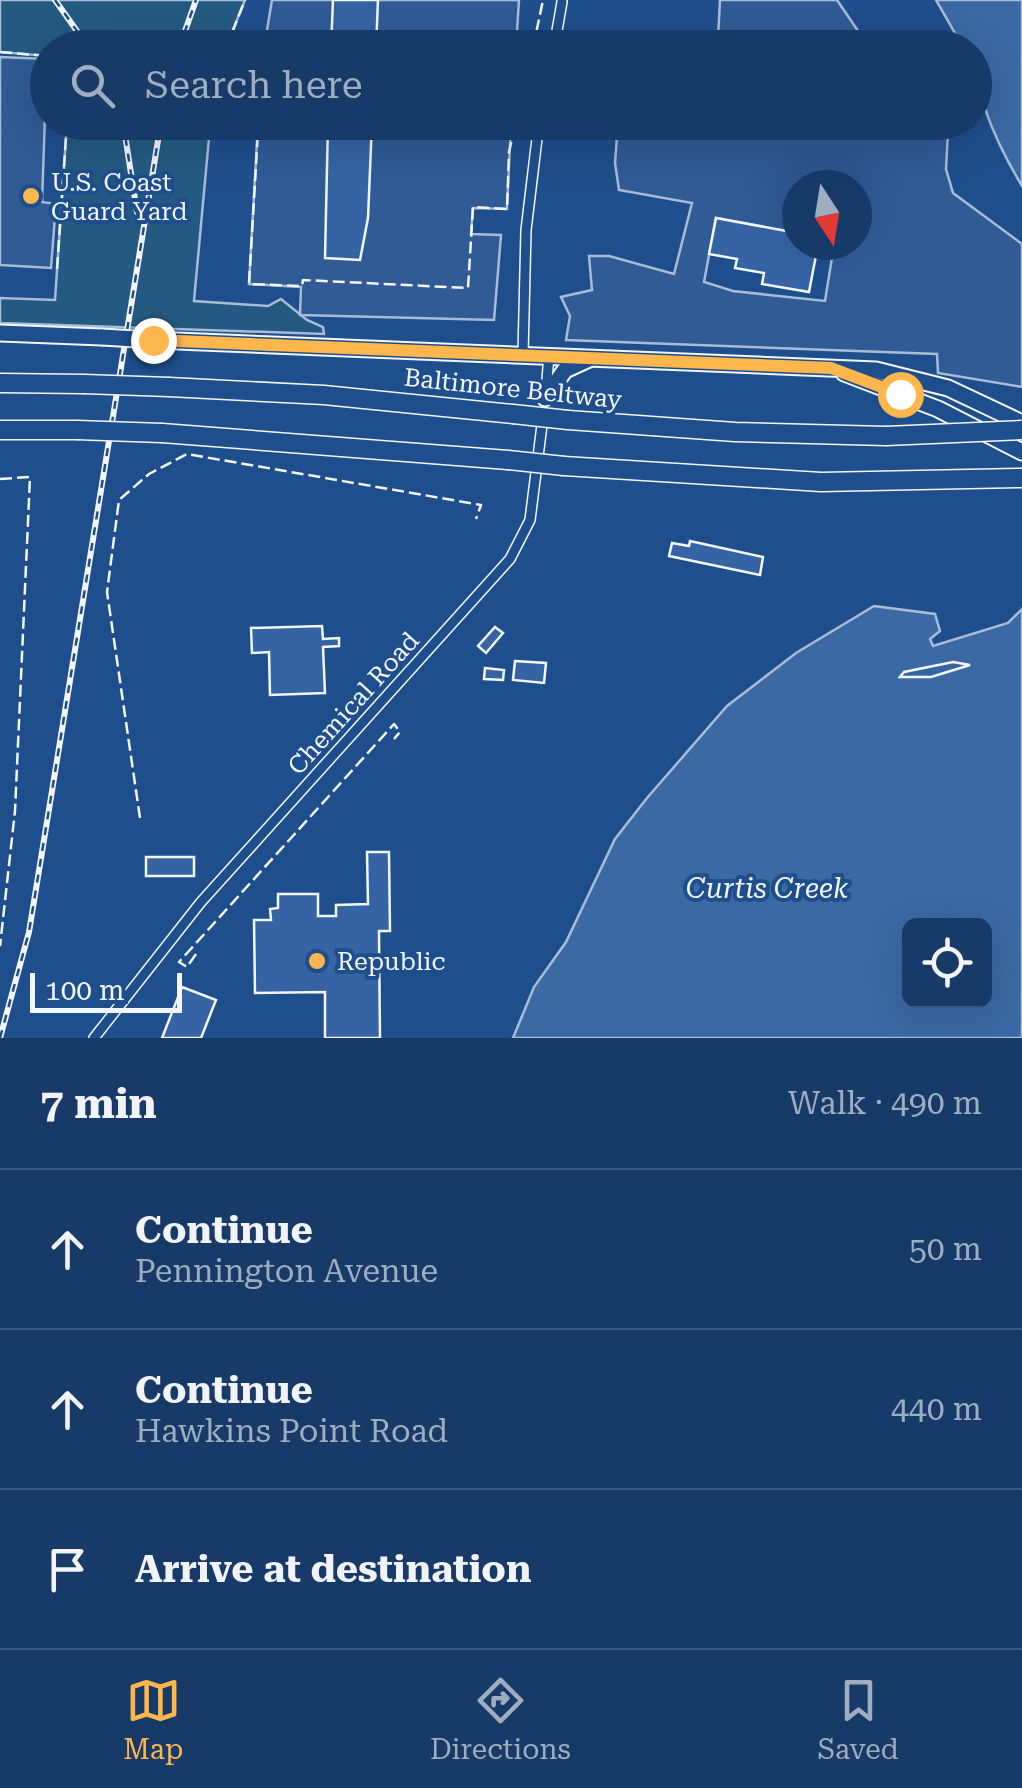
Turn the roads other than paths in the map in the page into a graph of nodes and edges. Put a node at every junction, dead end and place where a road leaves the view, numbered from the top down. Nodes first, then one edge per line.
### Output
1 (562, 2) edge
2 (557, 30) edge
3 (537, 140) edge
4 (0, 333) edge
5 (523, 354) junction
6 (550, 355) junction
7 (593, 357) junction
8 (831, 368) junction
9 (0, 384) edge
10 (545, 398) junction
11 (1022, 427) edge
12 (0, 430) edge
13 (1022, 452) edge
14 (1022, 478) edge
15 (94, 1038) edge

1 - 2 street
3 - 5 street
4 - 5 main road, bridge
5 - 6 main road
6 - 7 main road
6 - 10 street, Chemical Road
7 - 8 main road
7 - 10 main road
8 - 11 main road
8 - 13 main road
9 - 11 highway, Baltimore Beltway, bridge
10 - 15 street, Chemical Road
12 - 14 highway, bridge

